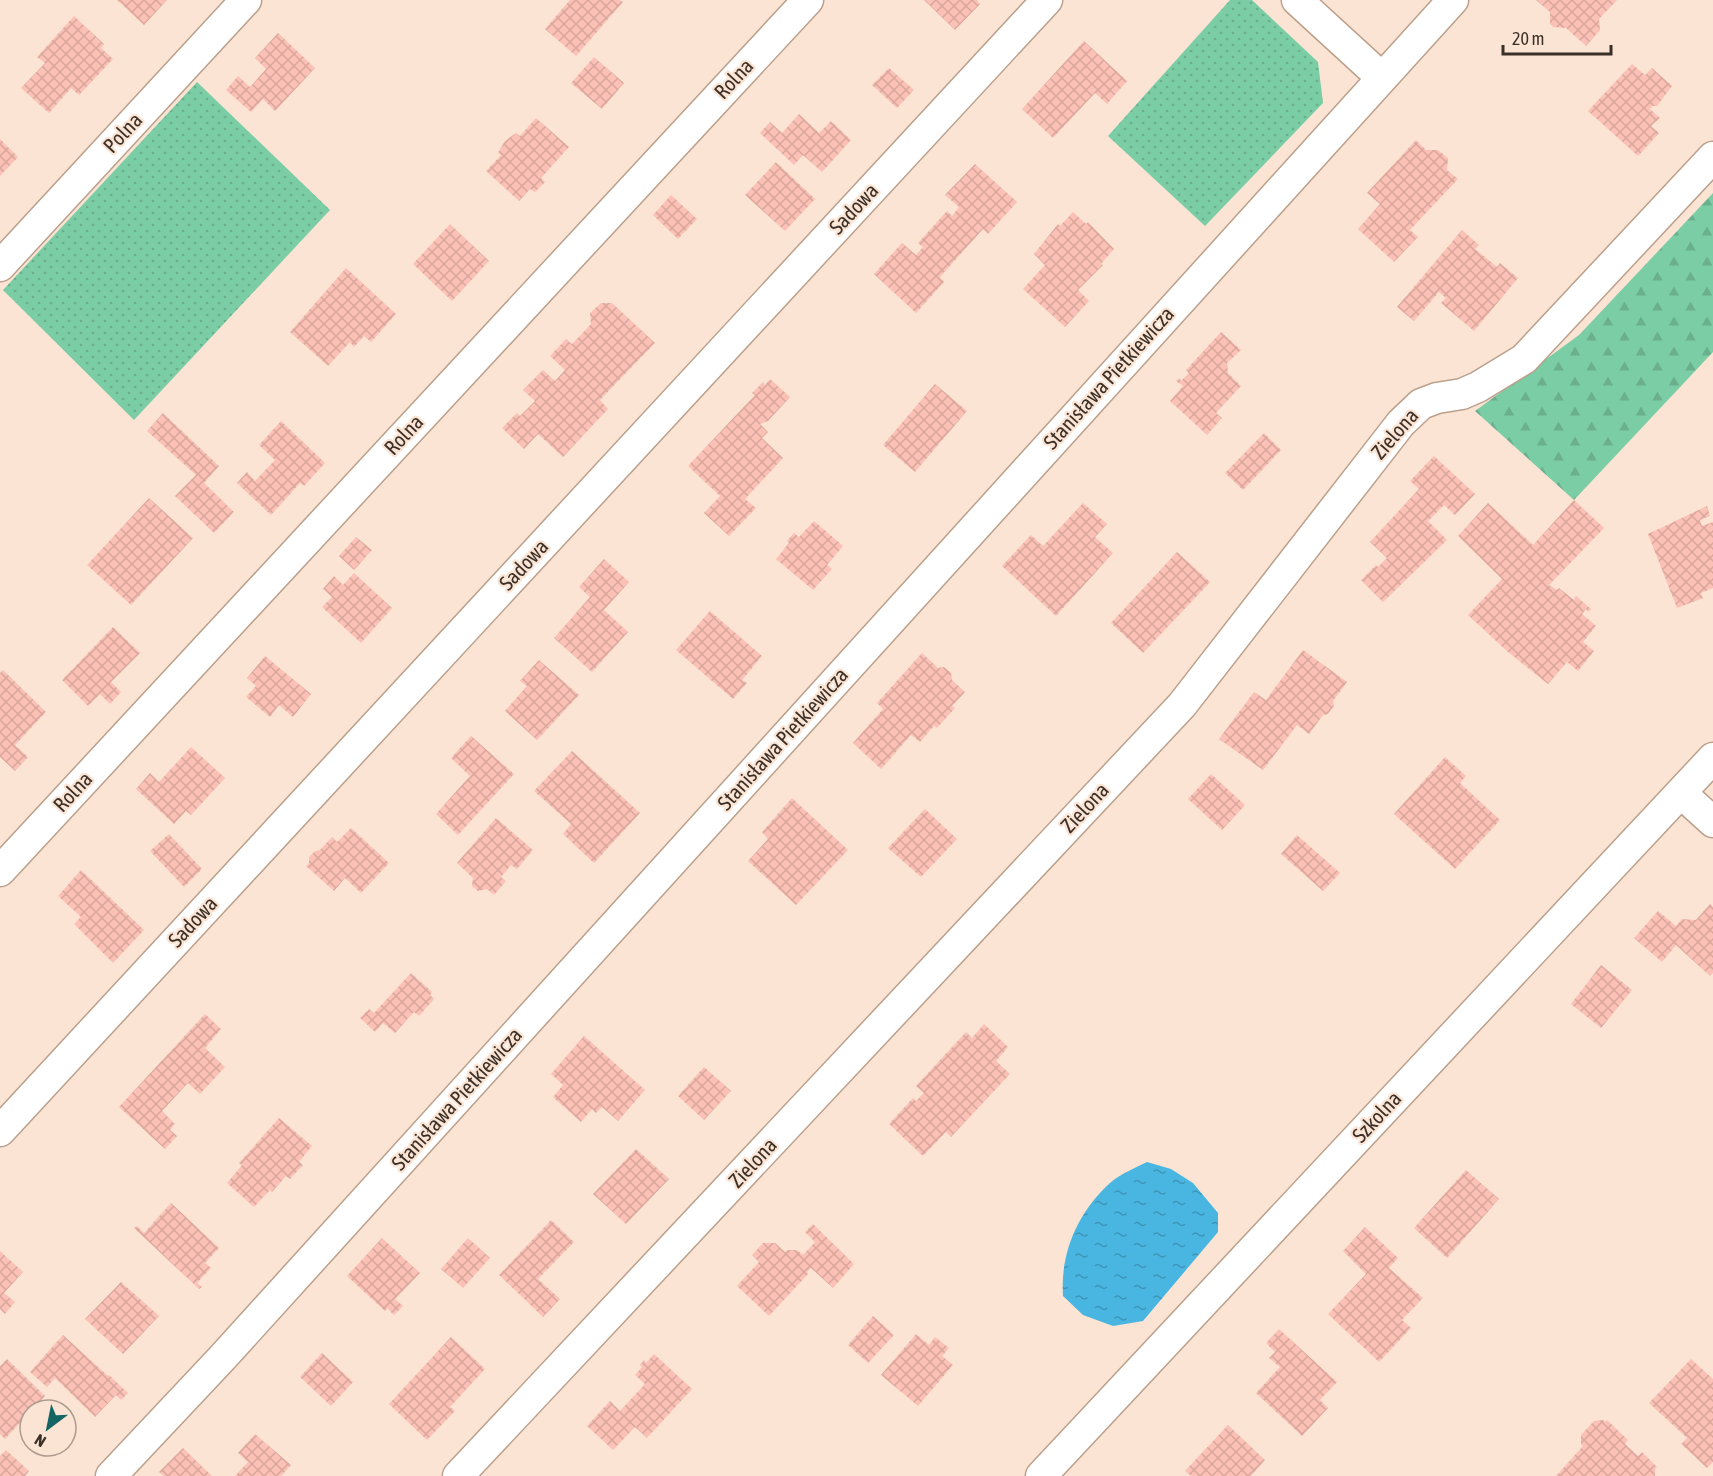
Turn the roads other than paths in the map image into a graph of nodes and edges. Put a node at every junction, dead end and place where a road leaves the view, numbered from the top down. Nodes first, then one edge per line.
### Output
1 (246, 0) edge
2 (808, 0) edge
3 (1047, 0) edge
4 (1297, 0) edge
5 (1453, 0) edge
6 (1381, 77) junction
7 (1713, 157) edge
8 (0, 266) edge
9 (1713, 758) edge
10 (1681, 793) junction
11 (1713, 822) edge
12 (0, 871) edge
13 (0, 1131) edge
14 (111, 1476) edge
15 (458, 1476) edge
16 (1041, 1476) edge

1 - 8 street, Polna
2 - 12 street, Rolna
3 - 13 street, Sadowa
4 - 6 street
5 - 6 street, Stanisława Pietkiewicza
6 - 14 street, Stanisława Pietkiewicza
7 - 15 street, Zielona
9 - 10 street, Szkolna
10 - 11 street
10 - 16 street, Szkolna

